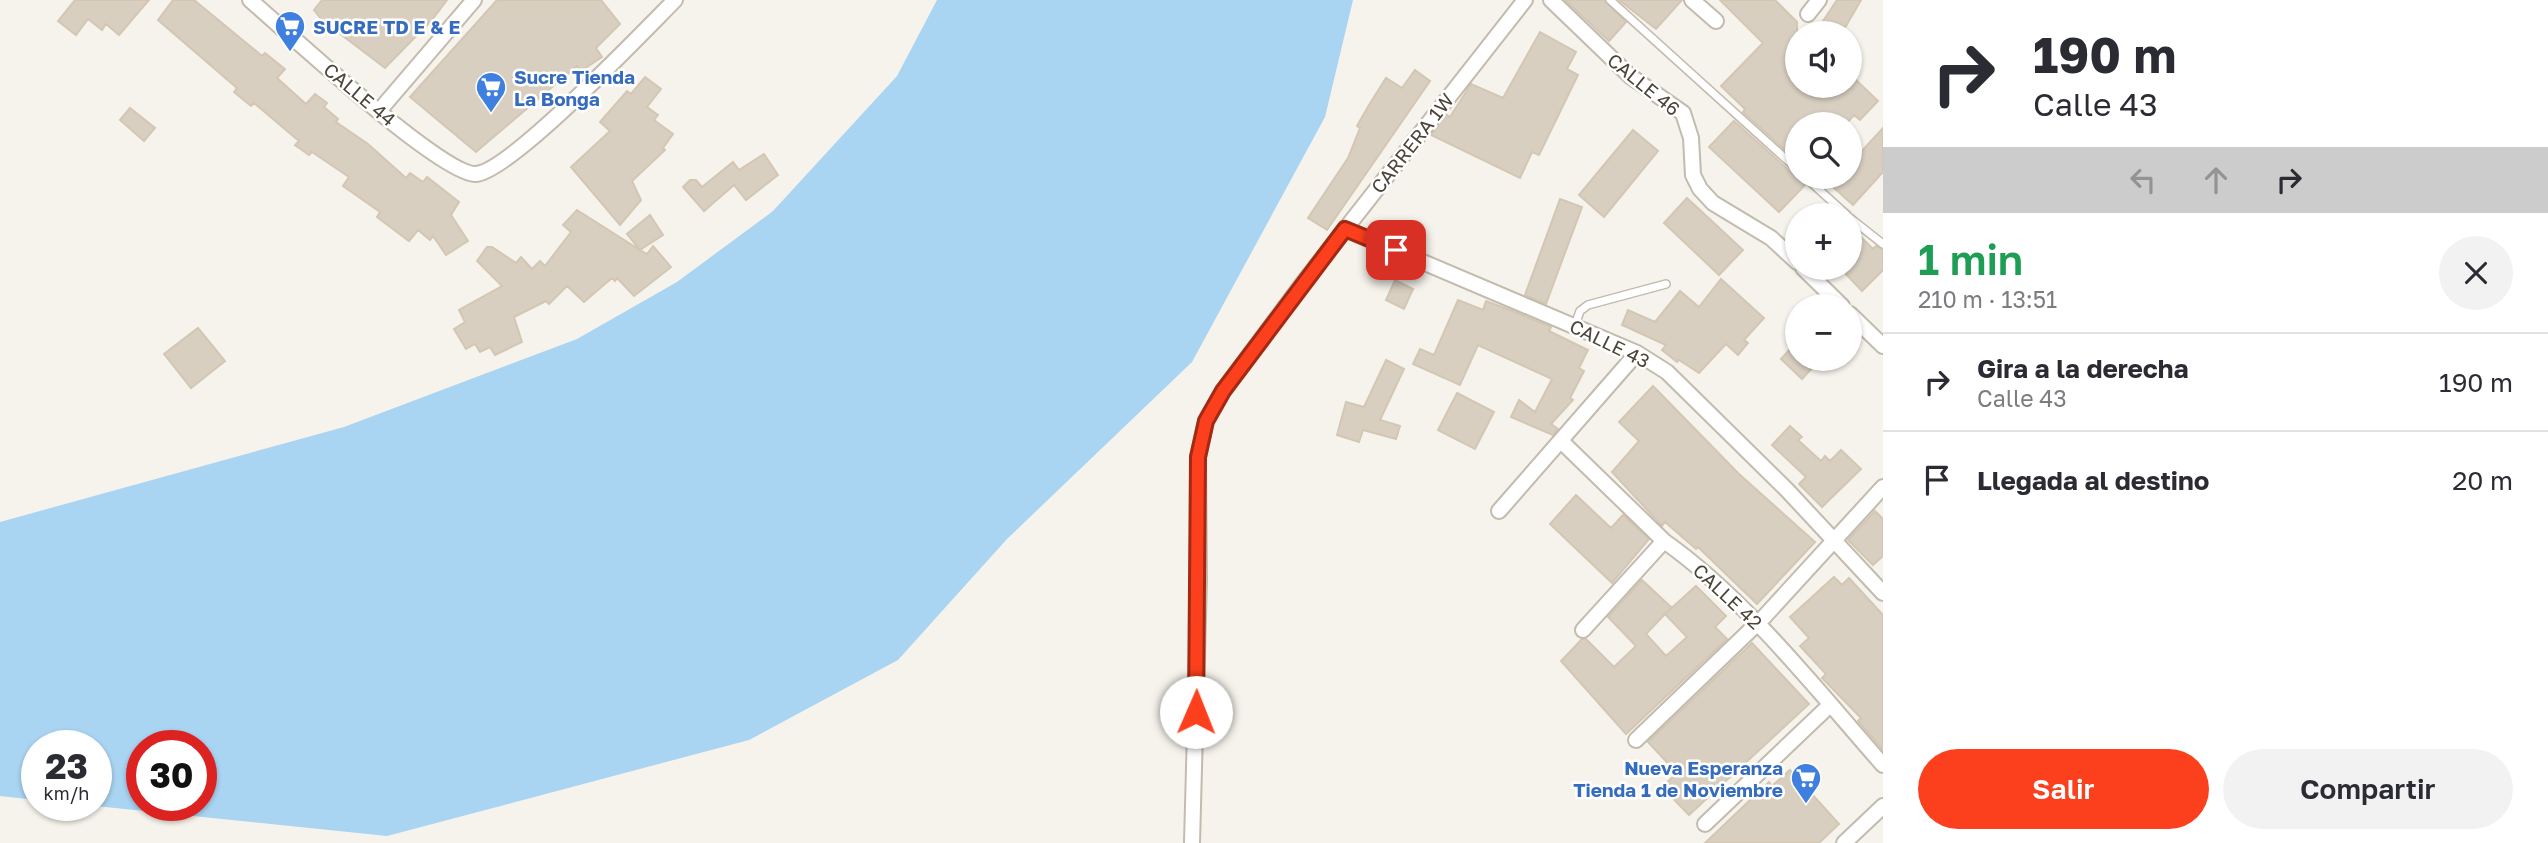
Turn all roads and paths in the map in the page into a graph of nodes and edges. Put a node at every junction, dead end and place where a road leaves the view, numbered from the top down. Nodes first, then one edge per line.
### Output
1 (250, 0) edge
2 (474, 0) edge
3 (675, 0) edge
4 (1525, 0) edge
5 (1551, 0) edge
6 (1610, 0) edge
7 (1692, 0) edge
8 (1819, 0) edge
9 (1808, 15) dead end
10 (1716, 21) dead end
11 (379, 111) junction
12 (1785, 158) edge
13 (1818, 189) edge
14 (1834, 203) edge
15 (1862, 227) edge
16 (1345, 229) junction
17 (1883, 244) edge
18 (1785, 251) edge
19 (1815, 280) edge
20 (1666, 284) dead end
21 (1830, 294) edge
22 (1575, 325) junction
23 (1862, 326) edge
24 (1883, 346) edge
25 (1637, 353) junction
26 (1561, 441) junction
27 (1883, 486) edge
28 (1499, 511) dead end
29 (1833, 540) junction
30 (1664, 541) junction
31 (1883, 593) edge
32 (1758, 623) junction
33 (1583, 630) dead end
34 (1830, 705) junction
35 (1636, 740) dead end
36 (1883, 765) edge
37 (1883, 806) edge
38 (1705, 824) dead end
39 (1192, 843) edge
40 (1844, 843) edge

1 - 11 street, CALLE 44
2 - 11 street
3 - 11 street, CALLE 44
4 - 16 street, CARRERA 1W
5 - 18 street, CALLE 46
6 - 12 lane
7 - 10 street
8 - 9 street
13 - 14 lane
15 - 17 lane
16 - 22 street, CALLE 43
16 - 39 street, CARRERA 1W
19 - 21 street
20 - 22 lane
22 - 25 street, CALLE 43
23 - 24 street
25 - 26 street
25 - 29 street, CALLE 43
26 - 28 street
26 - 30 street, CALLE 42
27 - 29 street
29 - 31 street, CALLE 43
29 - 32 street
30 - 32 street, CALLE 42
30 - 33 street
32 - 34 street, CALLE 42
32 - 35 street
34 - 36 street, CALLE 42
34 - 38 street
37 - 40 street

